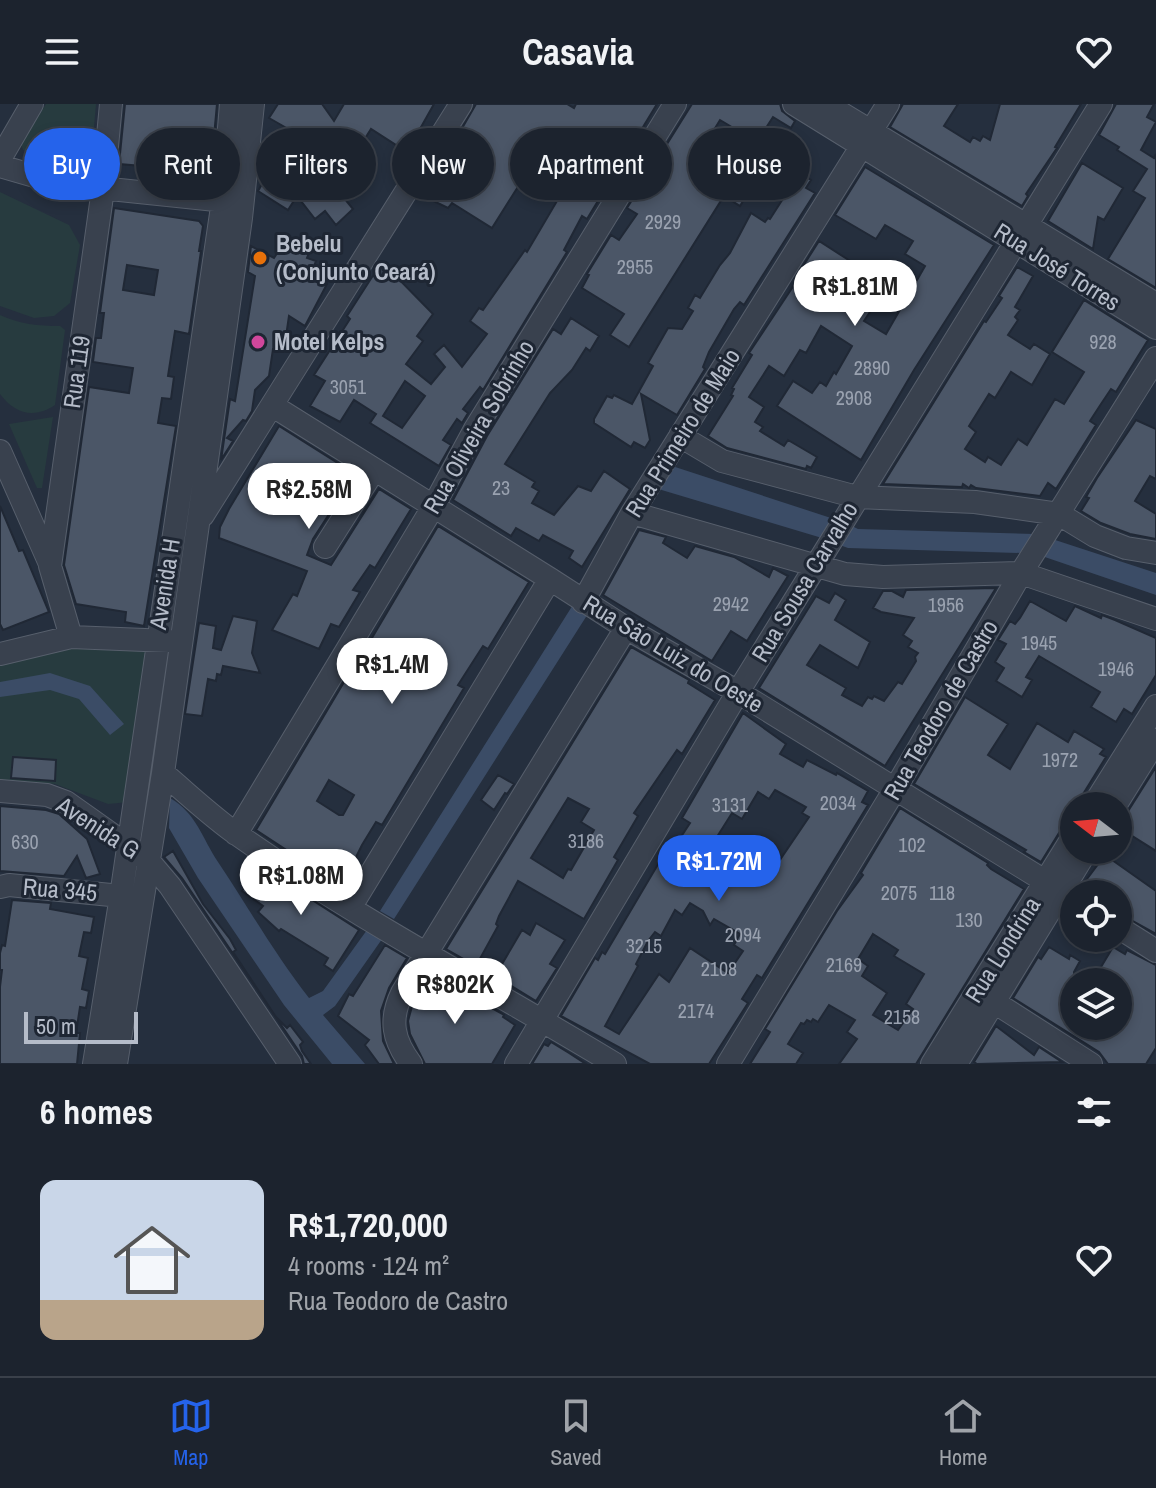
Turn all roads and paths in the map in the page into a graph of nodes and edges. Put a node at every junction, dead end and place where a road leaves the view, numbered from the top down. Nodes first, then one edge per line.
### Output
1 (32, 104) edge
2 (111, 104) edge
3 (231, 104) edge
4 (253, 104) edge
5 (461, 104) edge
6 (675, 104) edge
7 (794, 104) edge
8 (826, 104) edge
9 (888, 104) edge
10 (1101, 104) edge
11 (109, 128) edge
12 (867, 139) junction
13 (0, 159) edge
14 (0, 166) edge
15 (24, 173) edge
16 (120, 191) edge
17 (101, 200) edge
18 (233, 201) junction
19 (1021, 234) junction
20 (1156, 304) edge
21 (1156, 328) edge
22 (1156, 358) edge
23 (273, 406) junction
24 (680, 436) junction
25 (0, 451) edge
26 (374, 470) junction
27 (857, 497) junction
28 (433, 507) junction
29 (632, 513) junction
30 (1059, 514) junction
31 (198, 523) junction
32 (325, 547) dead end
33 (1156, 553) edge
34 (50, 566) junction
35 (816, 567) junction
36 (1021, 573) junction
37 (550, 579) junction
38 (583, 602) junction
39 (1156, 619) edge
40 (626, 628) junction
41 (71, 637) junction
42 (157, 639) junction
43 (181, 642) junction
44 (0, 654) edge
45 (738, 692) junction
46 (1156, 706) edge
47 (1156, 740) edge
48 (163, 773) junction
49 (895, 789) junction
50 (0, 791) edge
51 (1102, 792) edge
52 (1124, 792) edge
53 (236, 834) junction
54 (128, 847) junction
55 (148, 860) junction
56 (0, 887) edge
57 (1060, 891) edge
58 (121, 896) junction
59 (350, 908) junction
60 (1132, 936) edge
61 (1156, 951) edge
62 (426, 953) junction
63 (994, 1002) junction
64 (542, 1019) junction
65 (94, 1064) edge
66 (116, 1064) edge
67 (290, 1064) edge
68 (411, 1064) edge
69 (516, 1064) edge
70 (615, 1064) edge
71 (728, 1064) edge
72 (932, 1064) edge
73 (956, 1064) edge
74 (1091, 1064) edge

1 - 13 street
2 - 11 street, Rua 119
3 - 18 street, Avenida H
4 - 18 street, Avenida H
5 - 23 street
6 - 28 street, Rua Oliveira Sobrinho
7 - 12 street, Rua José Torres
8 - 12 street, Rua José Torres
9 - 12 street, Rua Primeiro de Maio
10 - 19 street, Rua Sousa Carvalho
12 - 19 street, Rua José Torres
12 - 24 street, Rua Primeiro de Maio
14 - 15 street
16 - 18 street
17 - 34 street, Rua 119
18 - 31 street, Avenida H
18 - 42 street, Avenida H
19 - 20 street, Rua José Torres
19 - 21 street, Rua José Torres
19 - 27 street, Rua Sousa Carvalho
22 - 30 street, Rua Teodoro de Castro
23 - 26 street, Rua São Luiz do Oeste
23 - 31 street
24 - 27 street
24 - 29 street, Rua Primeiro de Maio
25 - 34 street
26 - 28 street, Rua São Luiz do Oeste
26 - 32 street
27 - 30 street
27 - 35 street, Rua Sousa Carvalho
28 - 37 street, Rua São Luiz do Oeste
28 - 53 street, Rua Oliveira Sobrinho
29 - 35 street
29 - 38 street, Rua Primeiro de Maio
30 - 33 street
30 - 36 street, Rua Teodoro de Castro
31 - 43 street, Avenida H
34 - 41 street, Rua 119
35 - 36 street
35 - 45 street, Rua Sousa Carvalho
36 - 39 street
36 - 49 street, Rua Teodoro de Castro
37 - 38 street, Rua São Luiz do Oeste
37 - 59 street
38 - 40 street, Rua São Luiz do Oeste
40 - 45 street, Rua São Luiz do Oeste
40 - 62 street
41 - 42 street
41 - 44 street
42 - 43 street
42 - 54 street, Avenida H
43 - 48 street, Avenida H
45 - 49 street, Rua São Luiz do Oeste
45 - 64 street, Rua Sousa Carvalho
46 - 51 street
47 - 52 street
48 - 53 street
48 - 55 street, Avenida H
49 - 57 street, Rua São Luiz do Oeste
49 - 71 street, Rua Teodoro de Castro
50 - 54 street, Avenida G
53 - 59 street
54 - 55 street, Avenida G
54 - 58 street, Avenida H
55 - 66 street, Avenida H
55 - 67 street, Avenida G
56 - 58 street, Rua 345
57 - 63 street, Rua Londrina
57 - 72 street, Rua Londrina
58 - 65 street, Avenida H
59 - 62 street
60 - 61 street
62 - 64 street
62 - 68 street
63 - 73 street, Rua Londrina
63 - 74 street
64 - 69 street, Rua Sousa Carvalho
64 - 70 street

